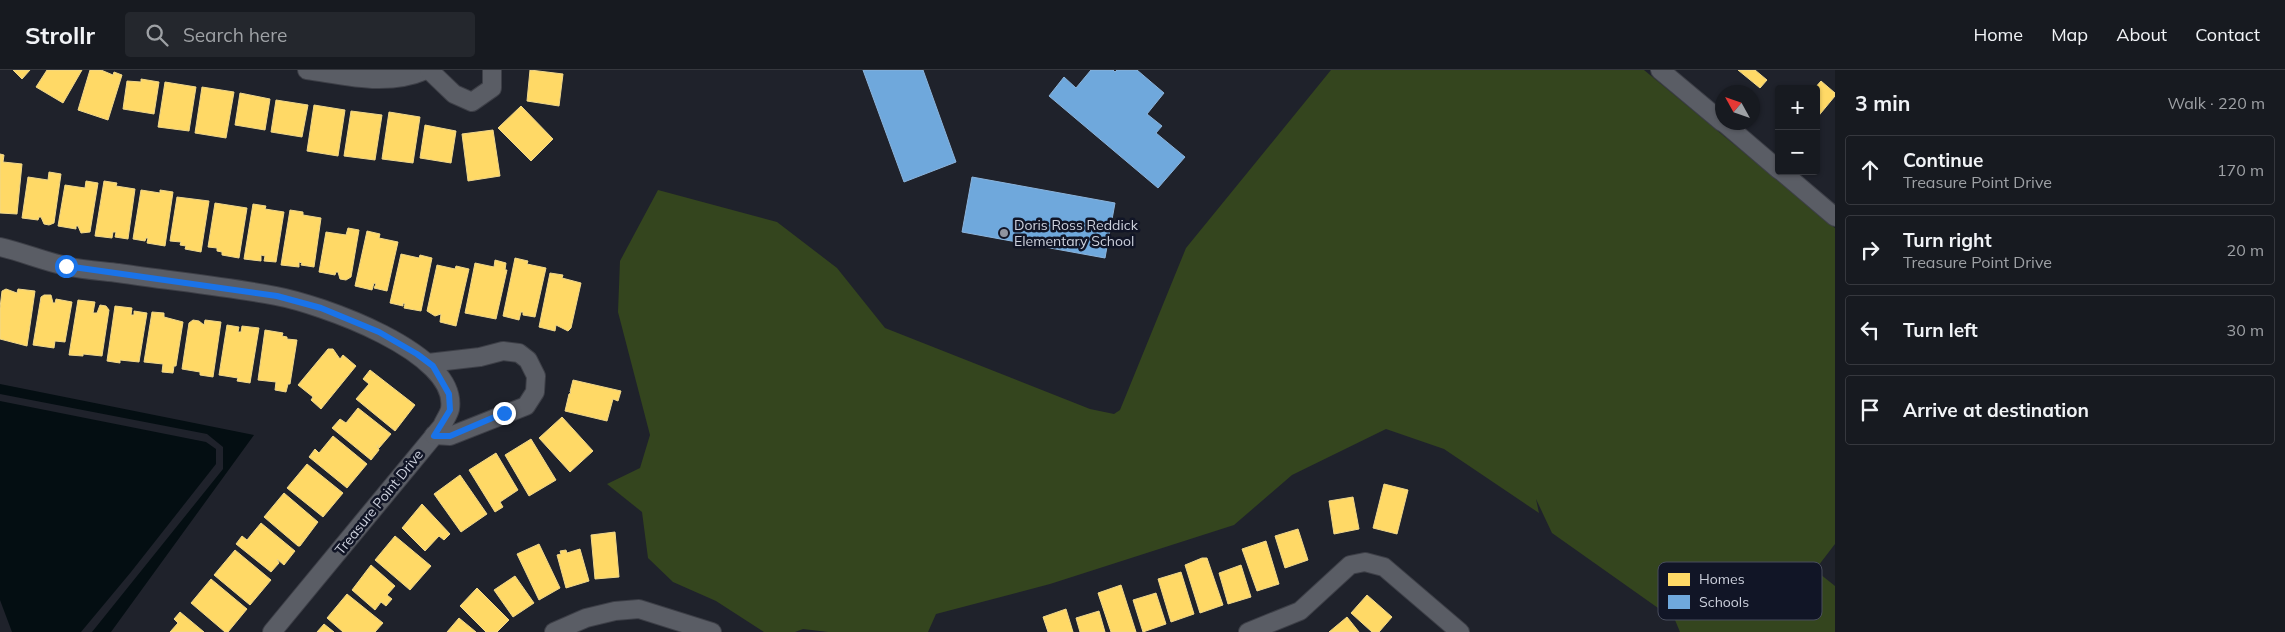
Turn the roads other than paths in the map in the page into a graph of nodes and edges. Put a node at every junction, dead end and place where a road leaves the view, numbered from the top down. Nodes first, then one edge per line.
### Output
1 (307, 70) edge
2 (428, 70) edge
3 (492, 70) edge
4 (1660, 70) edge
5 (1715, 115) edge
6 (1732, 130) edge
7 (1775, 166) edge
8 (1787, 175) edge
9 (1832, 209) edge
10 (0, 247) edge
11 (428, 363) junction
12 (434, 436) junction
13 (272, 632) edge
14 (554, 632) edge
15 (712, 632) edge
16 (1248, 632) edge
17 (1460, 632) edge

1 - 2 street
2 - 3 street
4 - 5 street
6 - 7 street
8 - 9 street
10 - 11 street, Treasure Point Drive
11 - 12 street, Treasure Point Drive
11 - 12 street
12 - 13 street, Treasure Point Drive
14 - 15 street
16 - 17 street

